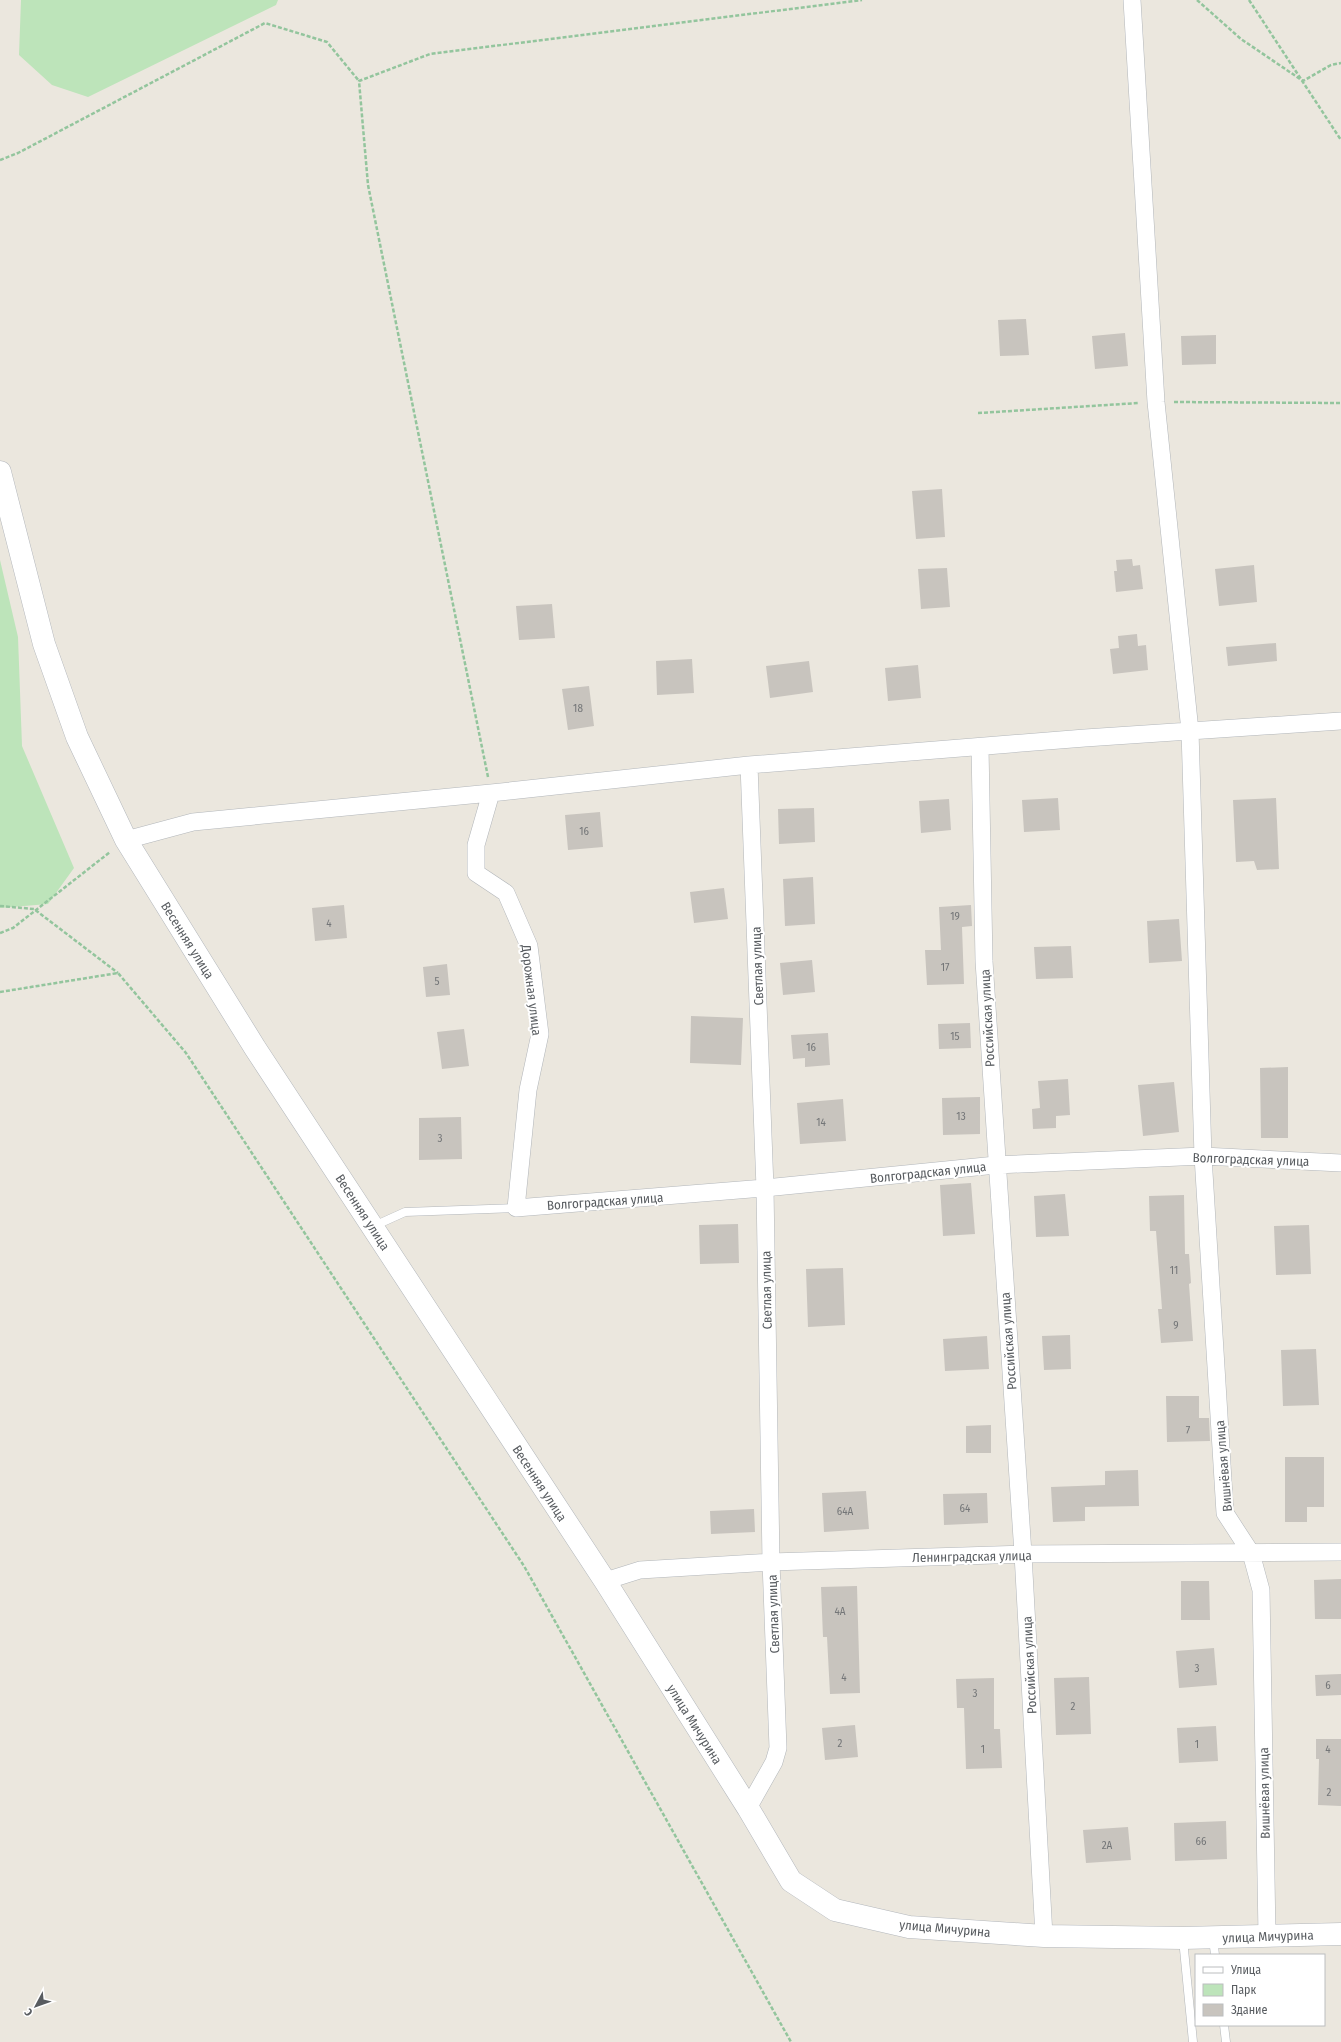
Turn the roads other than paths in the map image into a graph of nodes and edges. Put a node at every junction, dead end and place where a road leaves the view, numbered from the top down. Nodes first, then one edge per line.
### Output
1 (1132, 0) edge
2 (0, 472) edge
3 (1341, 721) edge
4 (1190, 731) junction
5 (980, 747) junction
6 (749, 765) junction
7 (491, 793) junction
8 (126, 840) junction
9 (1202, 1156) junction
10 (1341, 1163) edge
11 (996, 1166) junction
12 (765, 1188) junction
13 (516, 1208) junction
14 (372, 1227) junction
15 (1341, 1552) edge
16 (1251, 1553) junction
17 (1023, 1554) junction
18 (771, 1562) junction
19 (605, 1582) junction
20 (748, 1808) junction
21 (1341, 1934) edge
22 (1044, 1936) junction
23 (1267, 1936) junction
24 (1183, 1938) junction
25 (1214, 1946) edge
26 (1224, 2026) edge
27 (1193, 2042) edge
28 (1226, 2042) edge

1 - 4 street, Вишнёвая улица
2 - 8 street, Весенняя улица
3 - 4 street
4 - 5 street
4 - 9 street, Вишнёвая улица
5 - 6 street
5 - 11 street, Российская улица
6 - 7 street
6 - 12 street, Светлая улица
7 - 8 street
7 - 13 street, Дорожная улица
8 - 14 street, Весенняя улица
9 - 10 street, Волгоградская улица
9 - 11 street, Волгоградская улица
9 - 16 street, Вишнёвая улица
11 - 12 street, Волгоградская улица
11 - 17 street, Российская улица
12 - 13 street, Волгоградская улица
12 - 18 street, Светлая улица
13 - 14 lane
14 - 19 street, Весенняя улица
15 - 16 street, Ленинградская улица
16 - 17 street, Ленинградская улица
16 - 23 street, Вишнёвая улица
17 - 18 street, Ленинградская улица
17 - 22 street, Российская улица
18 - 19 street, Ленинградская улица
18 - 20 street, Светлая улица
19 - 20 street, улица Мичурина
20 - 22 street, улица Мичурина
21 - 23 street, улица Мичурина
22 - 24 street, улица Мичурина
23 - 25 street, улица Мичурина
24 - 25 street, улица Мичурина
24 - 27 lane
26 - 28 lane

